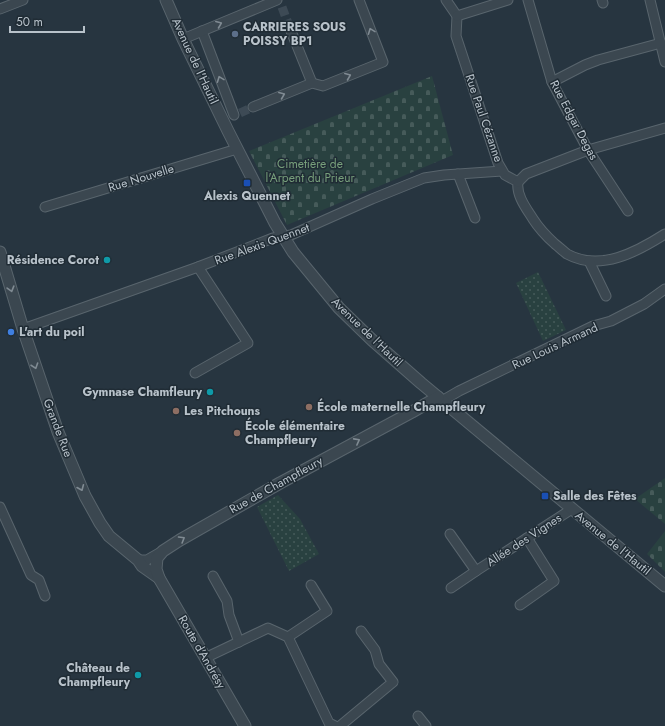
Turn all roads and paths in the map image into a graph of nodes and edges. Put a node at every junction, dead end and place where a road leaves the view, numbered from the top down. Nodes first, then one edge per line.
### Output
1 (23, 0) edge
2 (166, 0) edge
3 (359, 0) edge
4 (446, 0) edge
5 (508, 0) edge
6 (528, 0) edge
7 (650, 0) edge
8 (279, 2) edge
9 (0, 9) edge
10 (457, 16) junction
11 (289, 26) tunnel mouth
12 (202, 31) junction
13 (183, 39) junction
14 (661, 43) junction
15 (665, 62) edge
16 (552, 82) junction
17 (312, 83) junction
18 (253, 107) tunnel mouth
19 (223, 120) junction
20 (665, 128) edge
21 (237, 149) junction
22 (588, 150) junction
23 (502, 171) junction
24 (458, 174) junction
25 (518, 182) junction
26 (45, 207) dead end
27 (628, 211) dead end
28 (475, 218) dead end
29 (665, 234) edge
30 (283, 236) junction
31 (0, 252) edge
32 (588, 261) junction
33 (198, 268) junction
34 (665, 289) edge
35 (606, 296) dead end
36 (23, 329) junction
37 (195, 373) dead end
38 (441, 399) junction
39 (0, 507) edge
40 (572, 509) junction
41 (450, 534) dead end
42 (527, 538) junction
43 (163, 551) junction
44 (138, 560) junction
45 (476, 572) junction
46 (213, 576) dead end
47 (159, 578) junction
48 (311, 585) dead end
49 (665, 586) edge
50 (451, 588) dead end
51 (45, 596) dead end
52 (520, 605) dead end
53 (361, 630) dead end
54 (288, 637) junction
55 (239, 642) junction
56 (205, 658) junction
57 (418, 716) dead end
58 (245, 726) edge
59 (336, 726) edge
60 (340, 726) edge
61 (426, 726) edge

1 - 9 street
2 - 13 street, Avenue de l'Hautil
17 -> 3 street
4 - 10 street
5 - 10 street
6 - 16 street, Rue Edgar Degas
7 - 14 street
12 -> 8 street
10 - 23 street, Rue Paul Cézanne
11 - 17 street
12 - 13 street
19 -> 12 street, Avenue de l'Hautil
13 - 19 street, Avenue de l'Hautil
14 - 15 street
14 - 16 street
16 - 22 street, Rue Edgar Degas
18 -> 17 street
19 - 21 street, Avenue de l'Hautil
20 - 22 street
21 - 26 street, Rue Nouvelle
21 - 30 street, Avenue de l'Hautil
22 - 25 street
22 - 27 street, Rue Edgar Degas
23 - 24 street, Rue Alexis Quennet
23 - 25 street, Rue Paul Cézanne
24 - 28 street
24 - 30 street, Rue Alexis Quennet
25 - 32 street
29 - 32 street
30 - 33 street, Rue Alexis Quennet
30 - 38 street, Avenue de l'Hautil
31 -> 36 street, Grande Rue
32 - 35 street
33 - 36 street, Rue Alexis Quennet
33 - 37 street
34 - 38 street, Rue Louis Armand
36 -> 44 street, Grande Rue
38 - 40 street, Avenue de l'Hautil
43 -> 38 street, Rue de Champfleury
39 - 51 street
40 - 42 street, Allée des Vignes
40 - 49 street, Avenue de l'Hautil
41 - 45 street, Allée des Vignes
42 - 45 street, Allée des Vignes
42 - 52 street
43 - 44 street
43 - 47 street
44 - 47 street, Grande Rue
45 - 50 street, Allée des Vignes
46 - 55 street
47 - 56 street, Route d'Andrésy
48 - 54 street
53 - 60 street
54 - 55 street
54 - 59 street
55 - 56 street
56 - 58 street, Route d'Andrésy
57 - 61 street

